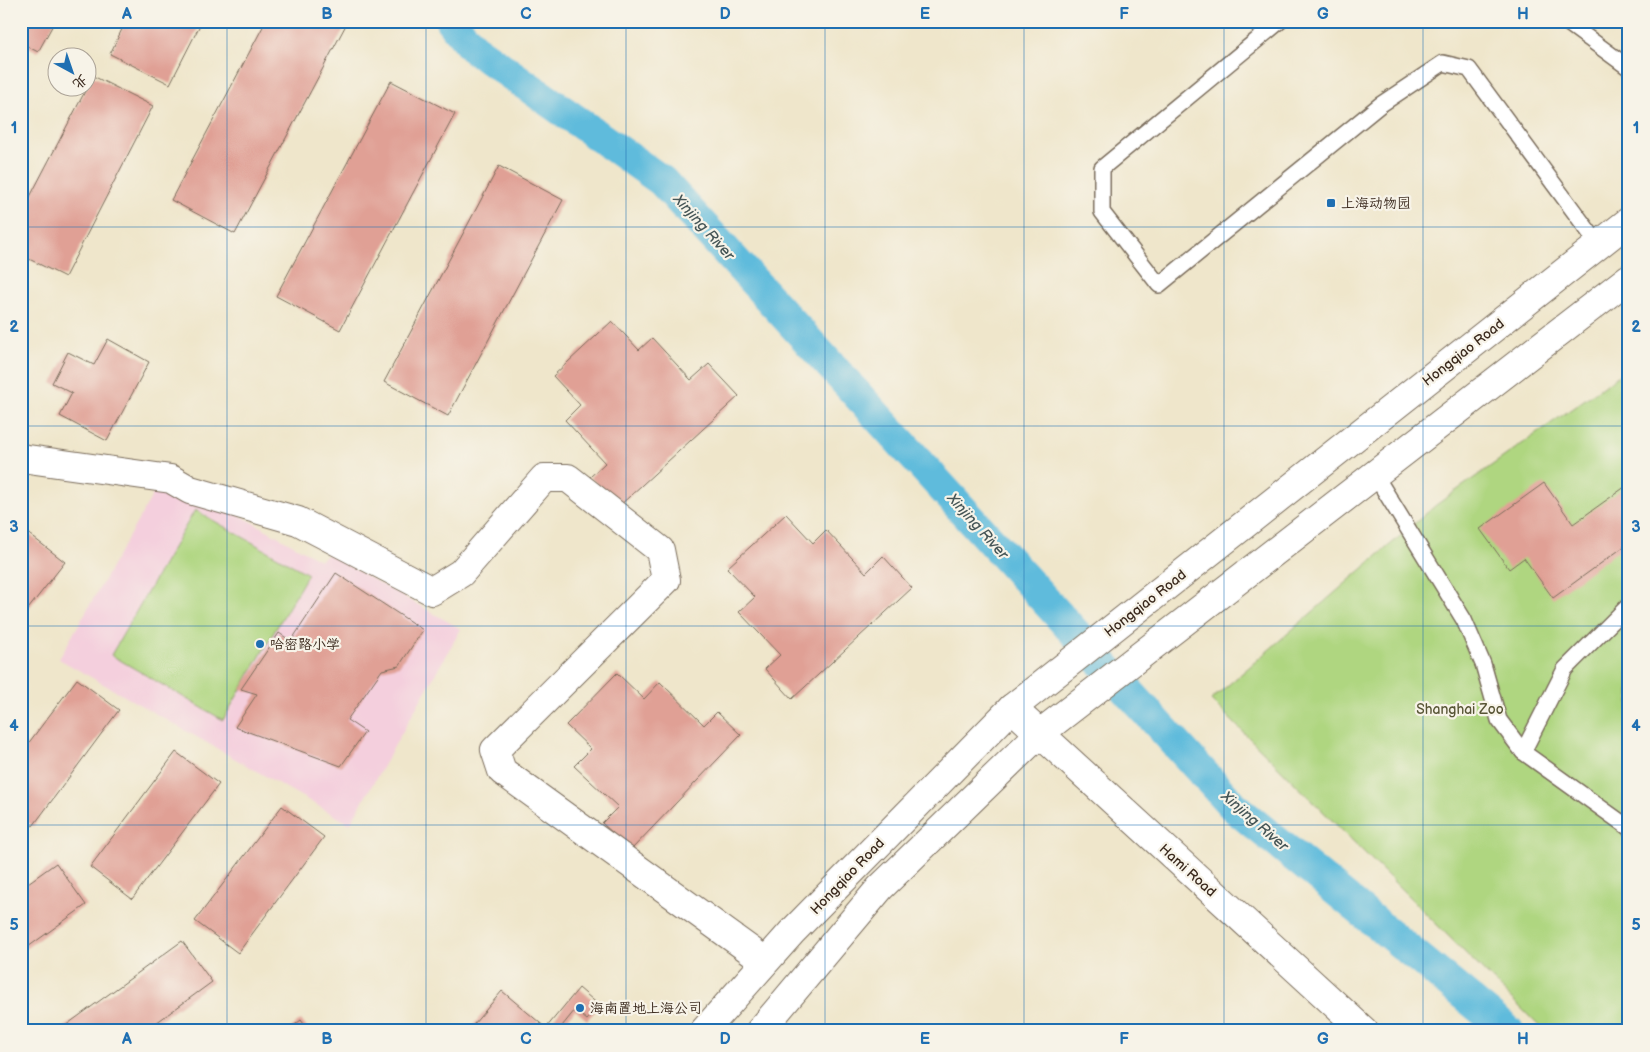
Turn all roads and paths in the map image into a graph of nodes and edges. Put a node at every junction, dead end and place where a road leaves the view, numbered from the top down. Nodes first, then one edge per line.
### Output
1 (1280, 21) edge
2 (1565, 21) edge
3 (1629, 68) edge
4 (1629, 221) edge
5 (1598, 244) junction
6 (1629, 278) edge
7 (21, 458) edge
8 (1375, 475) junction
9 (1629, 605) edge
10 (1012, 708) junction
11 (1039, 734) junction
12 (1523, 752) junction
13 (1629, 828) edge
14 (765, 961) junction
15 (704, 1031) edge
16 (760, 1031) edge
17 (1364, 1031) edge

1 - 5 lane
2 - 3 lane
4 - 5 main road, Hongqiao Road
5 - 10 main road, Hongqiao Road
6 - 8 main road
7 - 14 main road
8 - 11 main road
8 - 12 lane
9 - 12 lane
10 - 11 main road, Hami Road
10 - 14 main road, Hongqiao Road
11 - 16 main road
11 - 17 main road, Hami Road
12 - 13 lane
14 - 15 main road, Hongqiao Road

